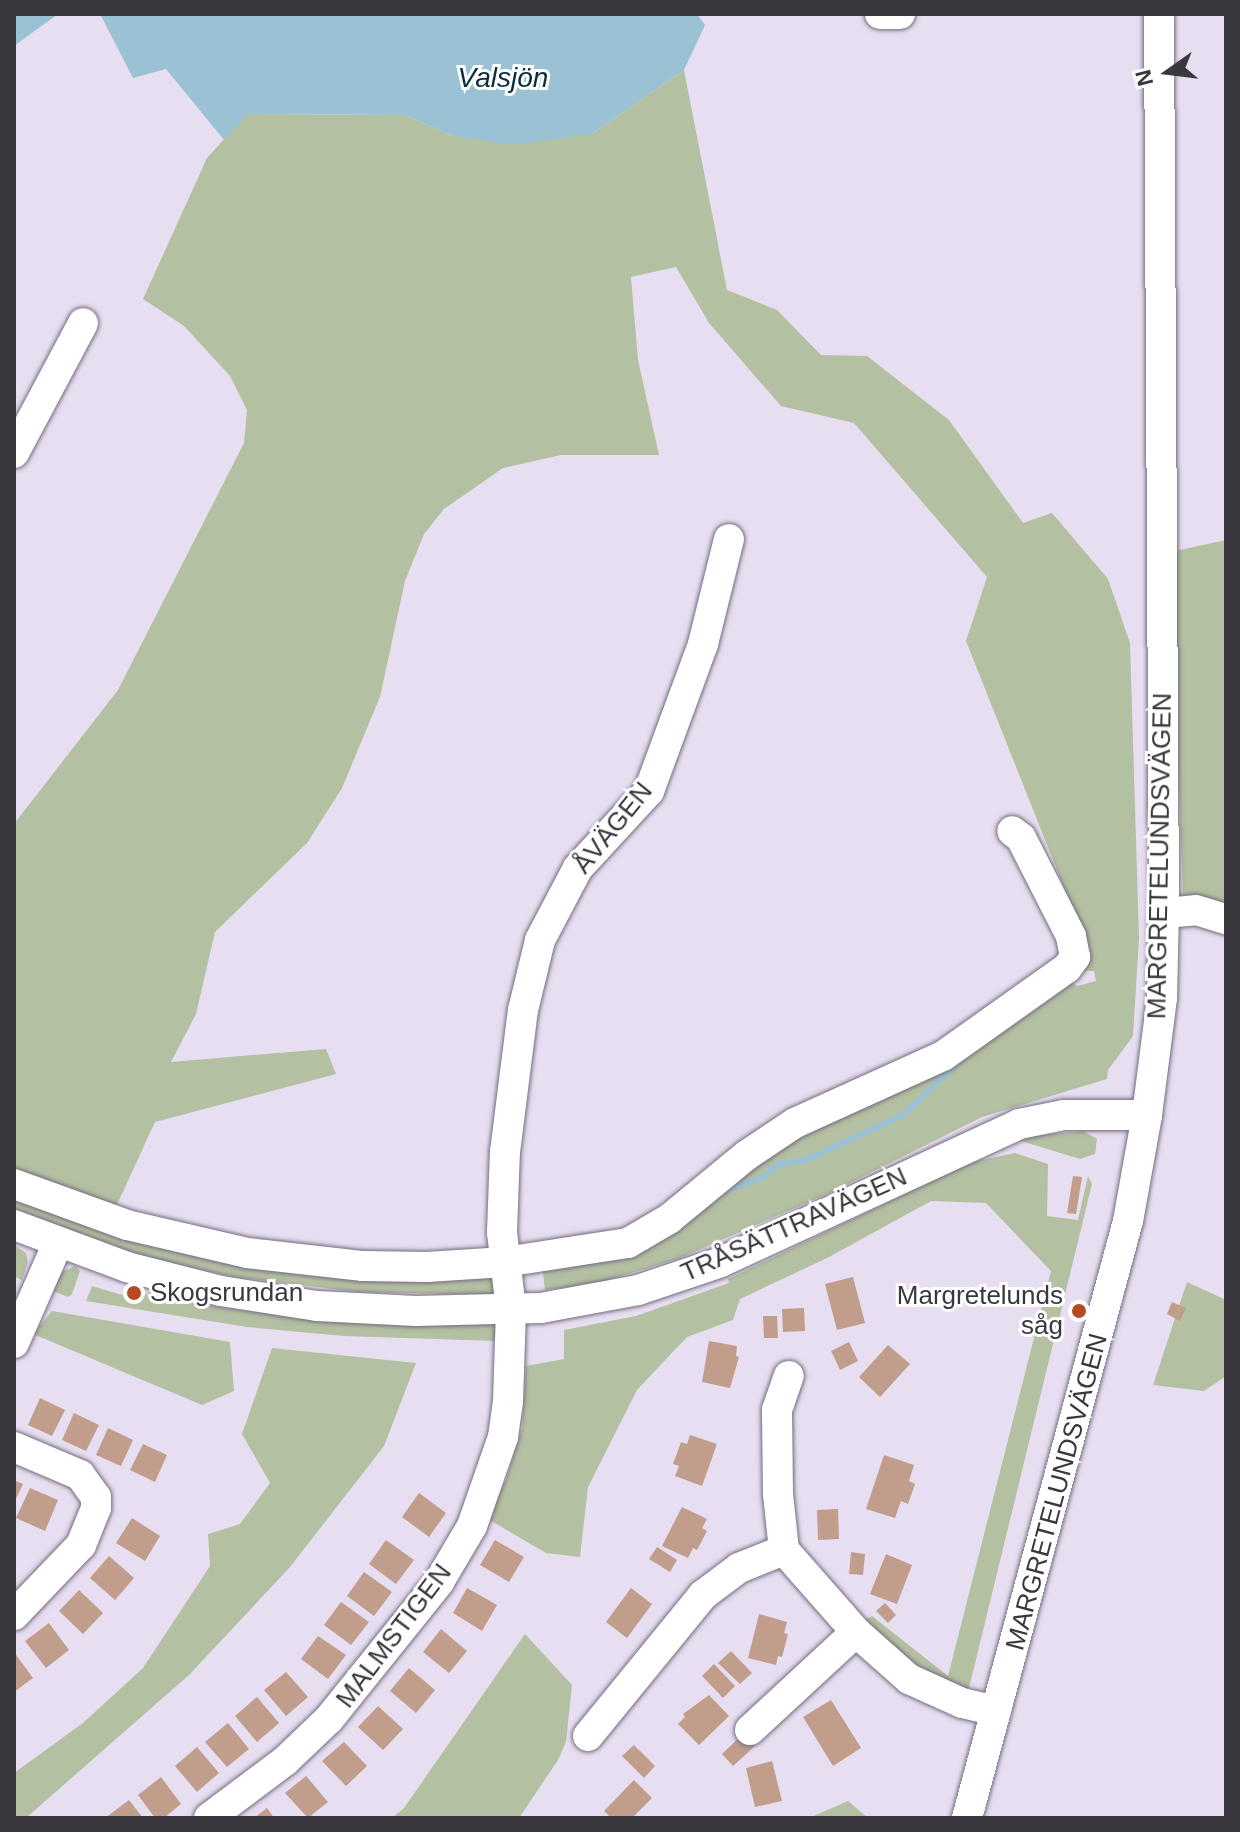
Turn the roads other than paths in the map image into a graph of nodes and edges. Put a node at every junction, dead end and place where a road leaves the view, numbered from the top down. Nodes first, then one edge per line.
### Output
1 (880, 14) edge
2 (900, 14) edge
3 (1159, 14) edge
4 (83, 323) dead end
5 (14, 453) edge
6 (729, 539) dead end
7 (1012, 831) dead end
8 (1164, 913) junction
9 (1226, 919) edge
10 (1147, 1115) junction
11 (14, 1184) edge
12 (14, 1225) edge
13 (58, 1243) junction
14 (505, 1262) junction
15 (511, 1310) junction
16 (14, 1343) edge
17 (789, 1376) dead end
18 (14, 1447) edge
19 (784, 1550) junction
20 (14, 1615) edge
21 (856, 1632) junction
22 (996, 1711) junction
23 (750, 1730) dead end
24 (588, 1736) dead end
25 (209, 1818) edge
26 (967, 1818) edge

1 - 2 street
3 - 8 street, MARGRETELUNDSVÄGEN
4 - 5 street
6 - 14 street, ÅVÄGEN
7 - 14 street
8 - 9 street
8 - 10 street, MARGRETELUNDSVÄGEN
10 - 15 street, TRÅSÄTTRAVÄGEN
10 - 22 street, MARGRETELUNDSVÄGEN
11 - 14 street
12 - 13 street, TRÅSÄTTRAVÄGEN
13 - 15 street, TRÅSÄTTRAVÄGEN
13 - 16 street
14 - 15 street, ÅVÄGEN
15 - 25 street, MALMSTIGEN
17 - 19 street
18 - 20 street
19 - 21 street
19 - 24 street
21 - 22 street
21 - 23 street
22 - 26 street, MARGRETELUNDSVÄGEN

